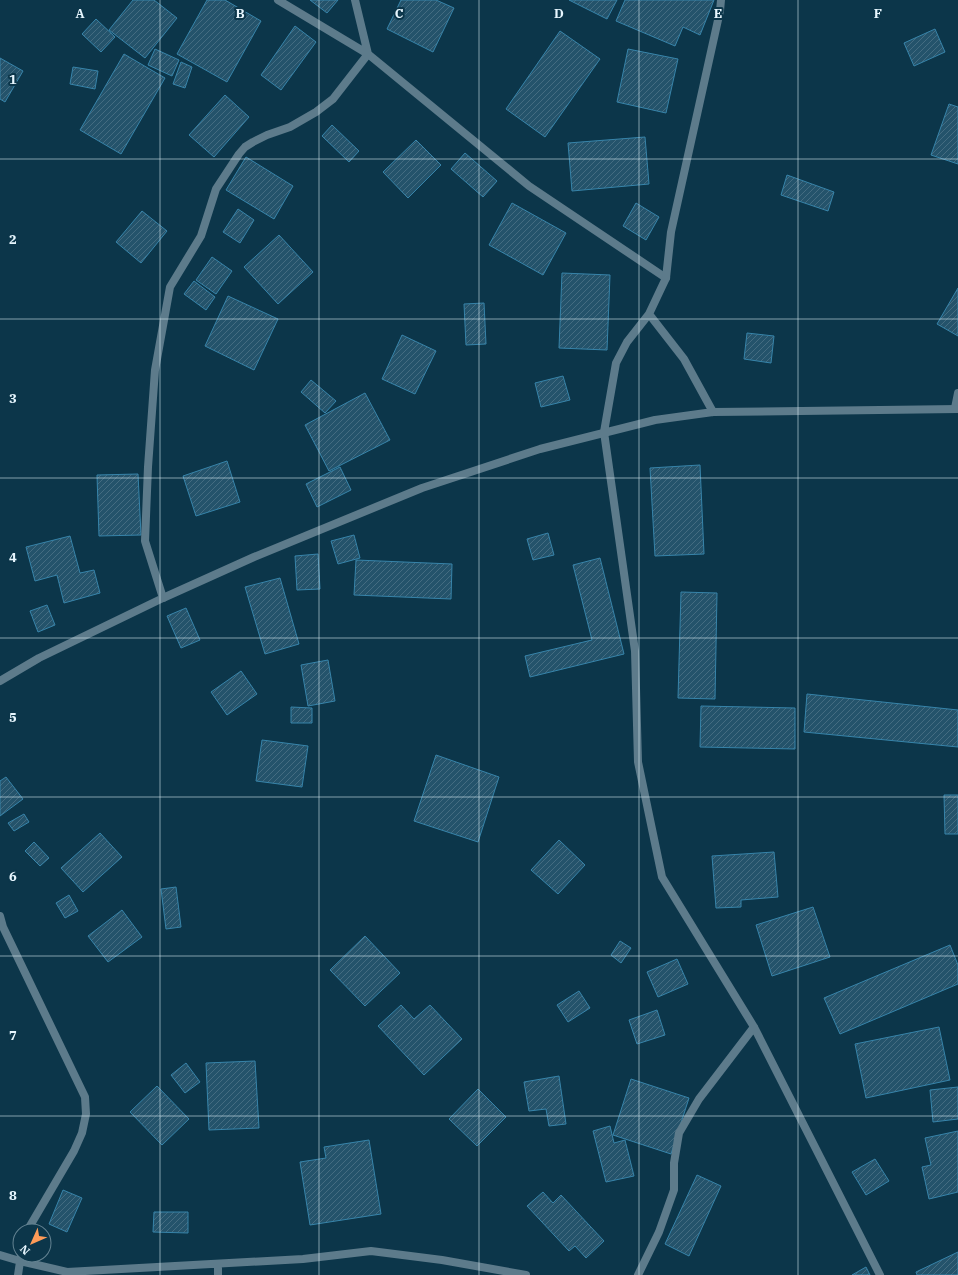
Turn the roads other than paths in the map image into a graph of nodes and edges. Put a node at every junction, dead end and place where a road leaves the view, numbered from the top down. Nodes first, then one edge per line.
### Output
1 (278, 0) edge
2 (355, 0) edge
3 (721, 0) edge
4 (368, 54) junction
5 (666, 278) junction
6 (649, 314) junction
7 (958, 394) edge
8 (956, 409) edge
9 (713, 412) junction
10 (604, 432) junction
11 (163, 598) junction
12 (0, 681) edge
13 (0, 916) edge
14 (754, 1027) junction
15 (32, 1223) edge
16 (0, 1255) edge
17 (12, 1257) edge
18 (19, 1263) edge
19 (37, 1263) edge
20 (218, 1264) junction
21 (18, 1275) edge
22 (218, 1275) edge
23 (526, 1275) edge
24 (638, 1275) edge
25 (880, 1275) edge

1 - 4 street
2 - 4 street
3 - 5 street
4 - 5 street
4 - 11 street
5 - 6 street
6 - 9 street
6 - 10 street
7 - 8 street
8 - 9 street
9 - 10 street
10 - 11 street
10 - 14 street
11 - 12 street
13 - 15 street
14 - 24 street
14 - 25 street
16 - 17 street
18 - 21 street
19 - 20 street
20 - 22 street
20 - 23 street

